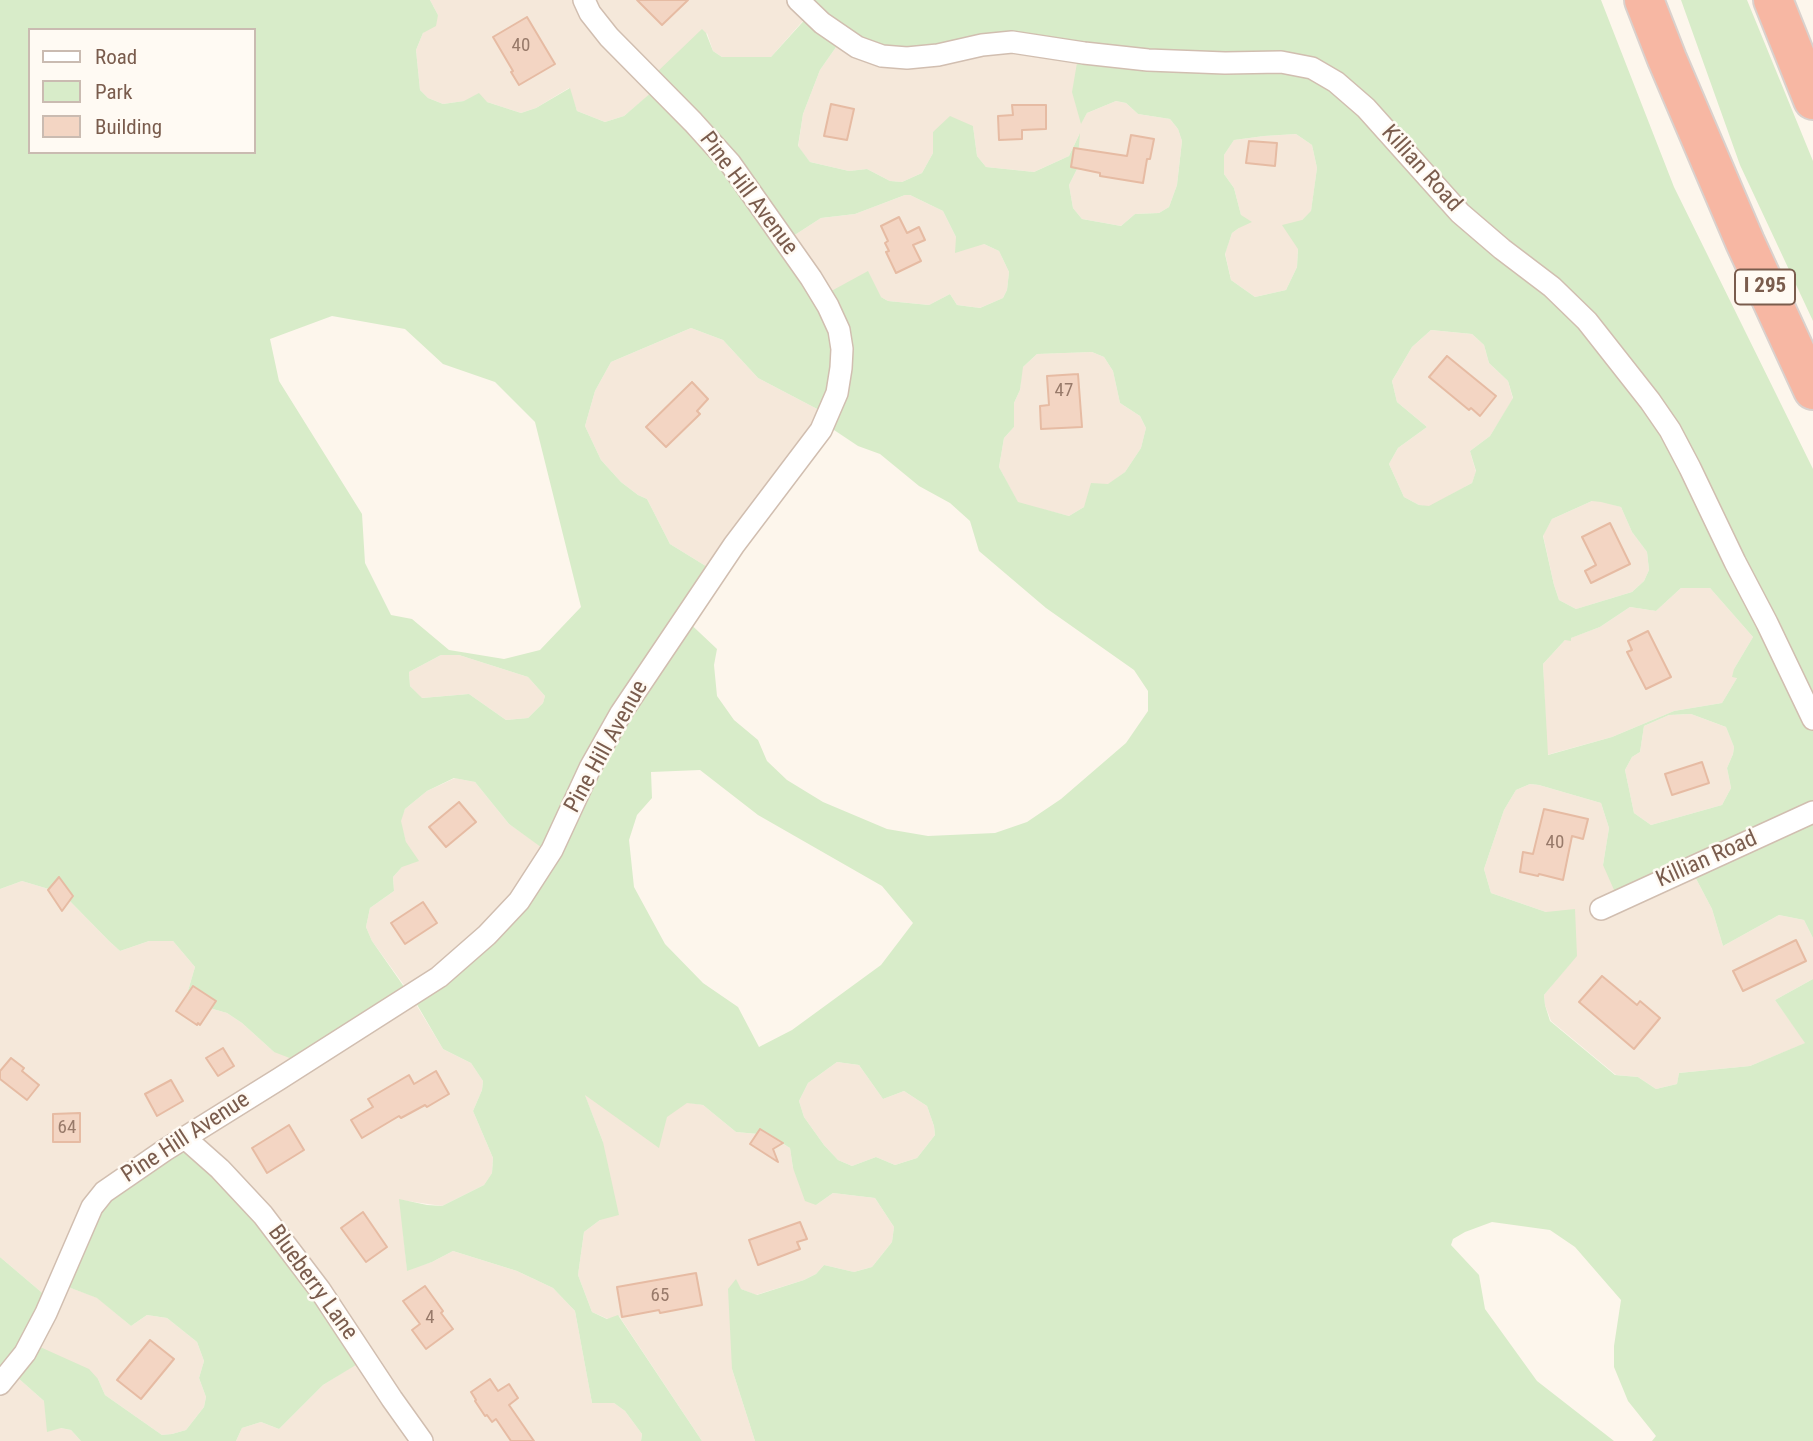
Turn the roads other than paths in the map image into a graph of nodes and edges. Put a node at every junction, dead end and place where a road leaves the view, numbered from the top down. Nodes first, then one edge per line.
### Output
1 (584, 0) edge
2 (797, 0) edge
3 (1621, 0) edge
4 (1644, 0) edge
5 (1773, 0) edge
6 (1813, 100) edge
7 (1719, 183) junction
8 (1813, 390) edge
9 (1813, 719) edge
10 (1813, 812) edge
11 (1601, 909) dead end
12 (185, 1138) junction
13 (0, 1384) edge
14 (422, 1441) edge

1 - 12 street, Pine Hill Avenue
2 - 9 street, Killian Road
3 - 7 highway
4 - 7 highway, I 295
5 - 6 highway
7 - 8 highway, I 295
10 - 11 street, Killian Road
12 - 13 street, Pine Hill Avenue
12 - 14 street, Blueberry Lane

